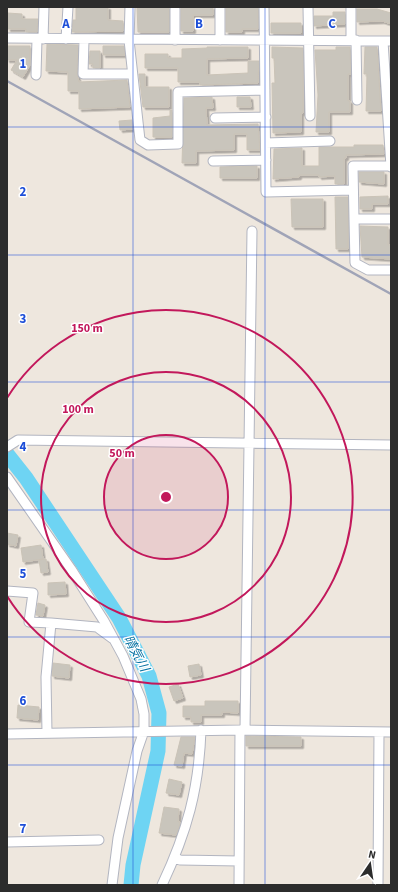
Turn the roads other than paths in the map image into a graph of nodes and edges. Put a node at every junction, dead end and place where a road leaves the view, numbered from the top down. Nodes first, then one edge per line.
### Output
1 (44, 7) edge
2 (68, 7) edge
3 (130, 7) edge
4 (220, 7) edge
5 (264, 7) edge
6 (308, 7) edge
7 (351, 7) edge
8 (175, 9) dead end
9 (7, 38) edge
10 (40, 39) junction
11 (66, 39) junction
12 (84, 40) junction
13 (129, 40) junction
14 (175, 40) junction
15 (220, 40) junction
16 (354, 40) junction
17 (265, 41) junction
18 (308, 41) junction
19 (387, 41) edge
20 (132, 74) junction
21 (36, 75) dead end
22 (265, 90) junction
23 (358, 100) dead end
24 (310, 116) dead end
25 (266, 117) junction
26 (215, 118) dead end
27 (330, 141) dead end
28 (266, 143) junction
29 (266, 160) junction
30 (213, 161) dead end
31 (391, 166) edge
32 (353, 190) junction
33 (354, 219) junction
34 (391, 219) edge
35 (252, 231) dead end
36 (391, 270) edge
37 (249, 443) junction
38 (11, 444) edge
39 (391, 446) edge
40 (7, 477) edge
41 (7, 591) edge
42 (51, 623) junction
43 (114, 640) junction
44 (201, 730) junction
45 (243, 730) junction
46 (144, 731) junction
47 (379, 732) junction
48 (391, 732) edge
49 (47, 733) junction
50 (7, 734) edge
51 (99, 840) dead end
52 (7, 842) edge
53 (175, 858) junction
54 (239, 861) junction
55 (112, 885) edge
56 (162, 885) edge
57 (239, 885) edge
58 (378, 885) edge

1 - 10 street
2 - 11 street
3 - 13 street
4 - 15 street
5 - 17 street
6 - 18 street
7 - 16 street
8 - 14 street
9 - 10 street
10 - 11 street
10 - 21 street
11 - 12 street
12 - 13 street
12 - 20 street
13 - 14 street
13 - 20 street
14 - 15 street
15 - 17 street
16 - 18 street
16 - 19 street
16 - 23 street
17 - 18 street
17 - 22 street
18 - 24 street
19 - 31 street
20 - 22 street
22 - 25 street
25 - 26 street
25 - 28 street
27 - 28 street
28 - 29 street
29 - 30 street
29 - 32 street
31 - 32 street
32 - 33 street
33 - 34 street
33 - 36 street
35 - 37 street
37 - 38 street
37 - 39 street
37 - 45 street
40 - 43 street
41 - 42 street
42 - 43 street
42 - 49 street
43 - 46 street
44 - 45 street
44 - 46 street
44 - 53 street
45 - 47 street
45 - 54 street
46 - 49 street
46 - 55 street
47 - 48 street
47 - 58 street
49 - 50 street
51 - 52 street
53 - 54 street
53 - 56 street
54 - 57 street

